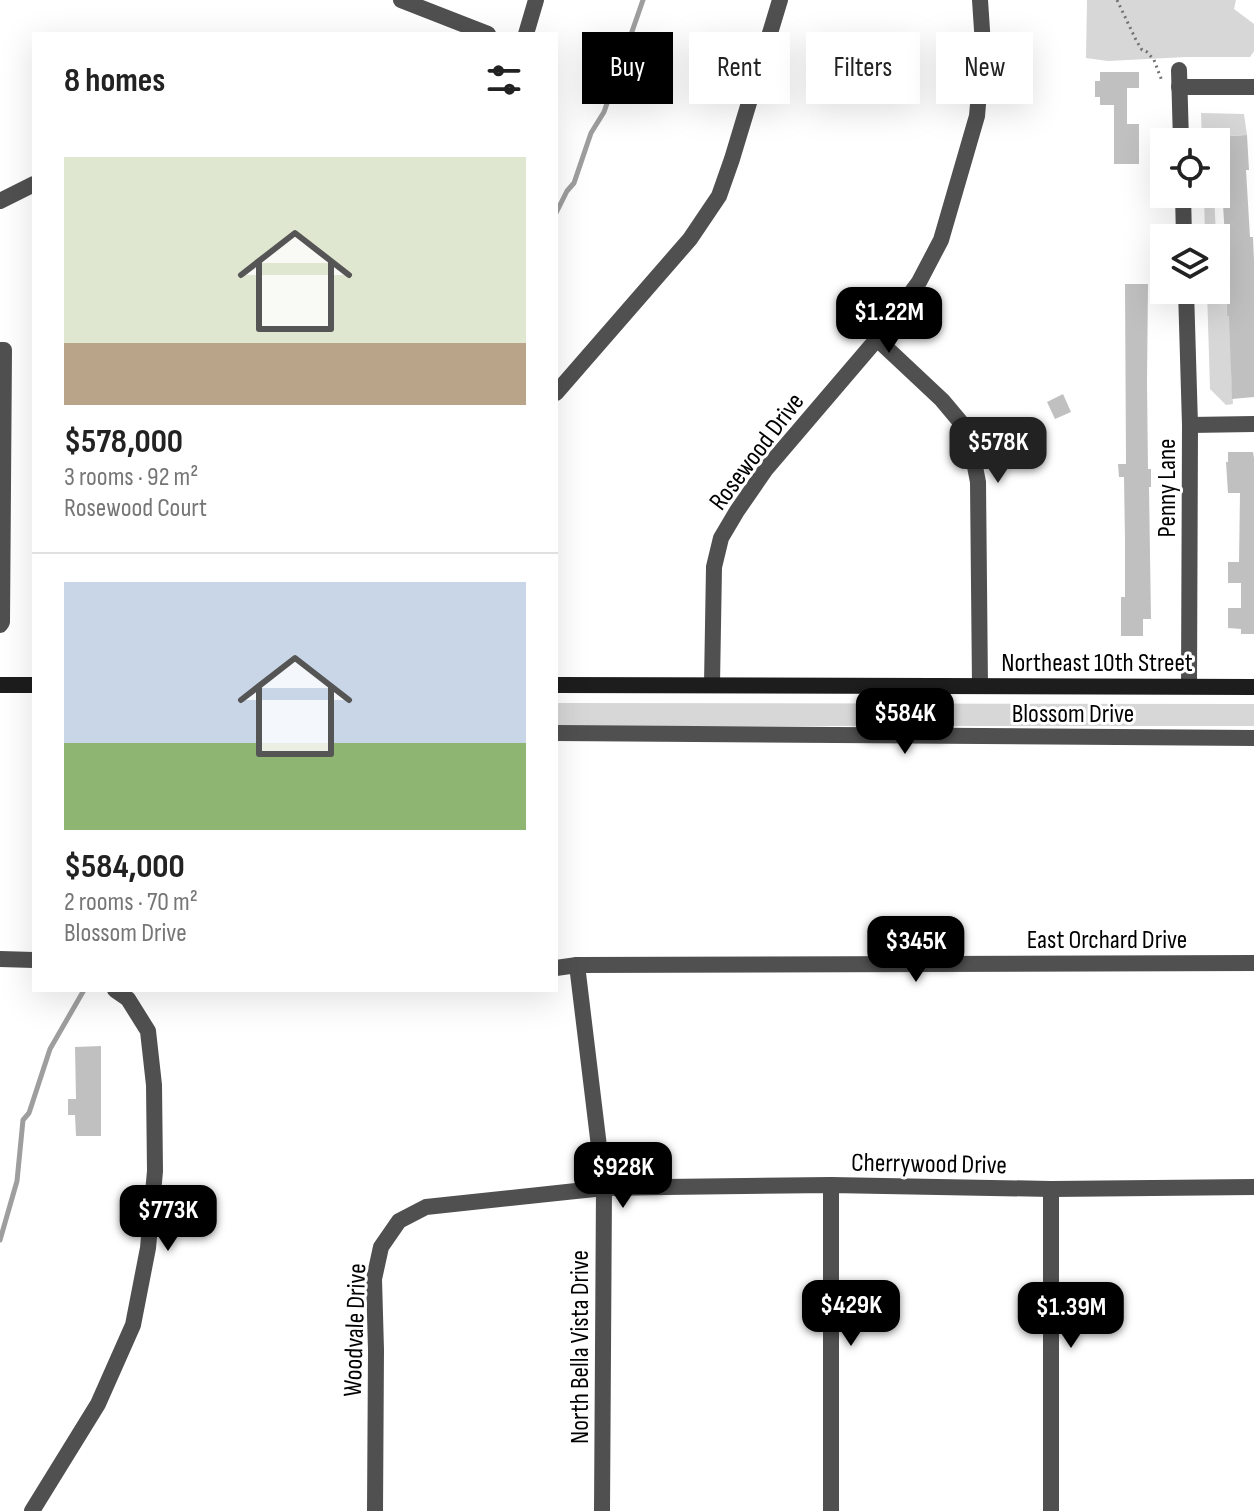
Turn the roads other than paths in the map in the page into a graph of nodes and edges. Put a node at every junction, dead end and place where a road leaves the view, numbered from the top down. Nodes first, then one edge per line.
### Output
1 (401, 0) edge
2 (536, 0) edge
3 (780, 0) edge
4 (980, 0) edge
5 (483, 32) edge
6 (527, 32) edge
7 (1179, 70) dead end
8 (1179, 87) junction
9 (1254, 87) edge
10 (1180, 128) edge
11 (32, 185) edge
12 (0, 201) edge
13 (1186, 304) edge
14 (877, 339) junction
15 (0, 350) edge
16 (558, 391) edge
17 (1254, 424) edge
18 (1190, 425) junction
19 (0, 625) edge
20 (712, 684) junction
21 (0, 685) edge
22 (32, 685) edge
23 (558, 685) edge
24 (980, 686) junction
25 (1189, 686) junction
26 (1254, 687) edge
27 (558, 733) edge
28 (1254, 738) edge
29 (0, 959) edge
30 (32, 960) edge
31 (1254, 963) edge
32 (577, 965) junction
33 (558, 968) edge
34 (118, 992) edge
35 (831, 1185) junction
36 (1254, 1187) edge
37 (604, 1188) junction
38 (1051, 1189) junction
39 (32, 1511) edge
40 (375, 1511) edge
41 (602, 1511) edge
42 (831, 1511) edge
43 (1051, 1511) edge

1 - 5 street
2 - 6 street
3 - 16 street
4 - 14 street, Rosewood Drive
7 - 8 street
8 - 9 street
8 - 10 street
11 - 12 street
13 - 18 street, Penny Lane
14 - 20 street, Rosewood Drive
14 - 24 street
15 - 19 street
17 - 18 street
18 - 25 street, Penny Lane
20 - 23 main road, Northeast 10th Street
20 - 24 main road, Northeast 10th Street
21 - 22 main road
24 - 25 main road, Northeast 10th Street
25 - 26 main road, Northeast 10th Street
27 - 28 street, Blossom Drive
29 - 30 street
31 - 32 street, East Orchard Drive
32 - 33 street
32 - 37 street, North Bella Vista Drive
34 - 39 street
35 - 37 street, Cherrywood Drive
35 - 38 street, Cherrywood Drive
35 - 42 street
36 - 38 street, Cherrywood Drive
37 - 40 street, Woodvale Drive
37 - 41 street, North Bella Vista Drive
38 - 43 street

